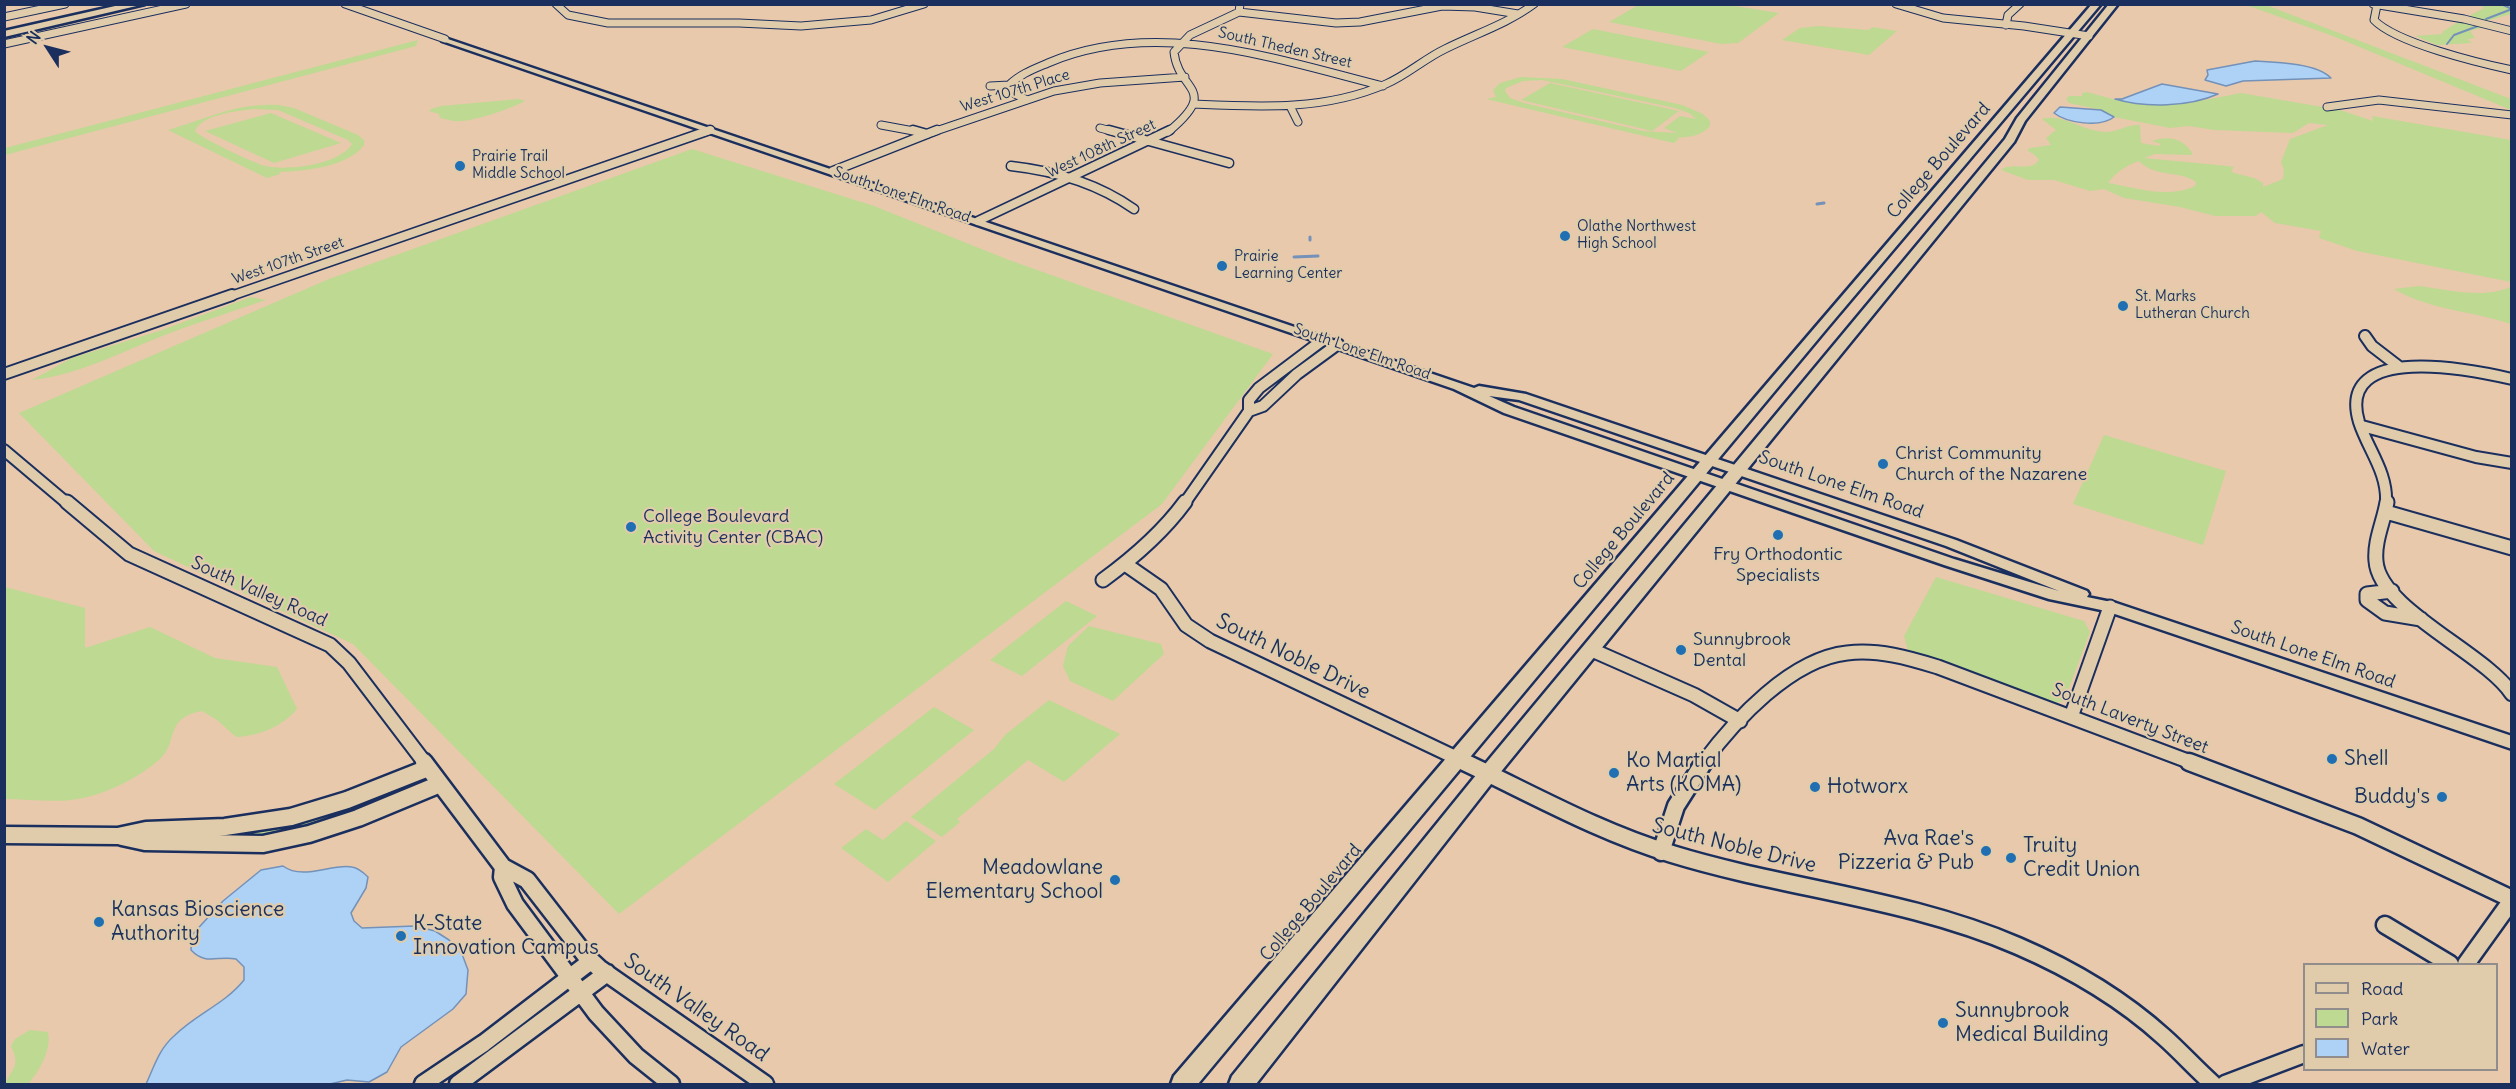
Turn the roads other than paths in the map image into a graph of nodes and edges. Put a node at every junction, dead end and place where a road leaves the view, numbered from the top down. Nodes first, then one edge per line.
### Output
1 (65, 4) edge
2 (107, 4) edge
3 (140, 4) edge
4 (186, 4) edge
5 (345, 4) edge
6 (556, 4) edge
7 (924, 4) edge
8 (1534, 4) edge
9 (1896, 4) edge
10 (2020, 4) edge
11 (2097, 4) edge
12 (2114, 4) edge
13 (2375, 5) edge
14 (1240, 8) edge
15 (1518, 14) junction
16 (4, 17) edge
17 (2006, 25) junction
18 (4, 26) edge
19 (2511, 31) edge
20 (4, 34) edge
21 (2081, 35) junction
22 (445, 39) joint
23 (4, 44) edge
24 (1180, 44) junction
25 (2511, 70) edge
26 (1185, 77) junction
27 (1009, 85) junction
28 (990, 86) dead end
29 (1383, 86) junction
30 (1027, 100) junction
31 (2355, 103) junction
32 (1193, 104) junction
33 (1290, 106) junction
34 (2327, 107) dead end
35 (2366, 107) dead end
36 (2511, 115) edge
37 (1298, 122) dead end
38 (881, 125) dead end
39 (1100, 128) dead end
40 (708, 129) junction
41 (927, 134) junction
42 (1151, 140) junction
43 (1229, 163) dead end
44 (1011, 166) dead end
45 (833, 171) junction
46 (1069, 178) junction
47 (1134, 209) dead end
48 (978, 221) junction
49 (2366, 336) dead end
50 (1324, 339) junction
51 (1338, 344) junction
52 (2398, 366) junction
53 (4, 374) edge
54 (2511, 379) edge
55 (1459, 386) junction
56 (1249, 411) junction
57 (2362, 426) junction
58 (4, 450) edge
59 (1708, 461) junction
60 (2511, 463) edge
61 (1738, 471) junction
62 (1696, 475) junction
63 (1726, 485) junction
64 (2386, 512) junction
65 (2511, 548) edge
66 (1125, 564) junction
67 (1103, 580) dead end
68 (2392, 591) junction
69 (2106, 606) junction
70 (2421, 619) junction
71 (1592, 650) junction
72 (2511, 691) edge
73 (2071, 717) junction
74 (1740, 721) junction
75 (2511, 743) edge
76 (1458, 759) junction
77 (428, 768) junction
78 (1488, 774) junction
79 (440, 784) junction
80 (4, 835) edge
81 (118, 836) junction
82 (1661, 852) junction
83 (503, 867) junction
84 (2511, 899) edge
85 (2385, 925) dead end
86 (591, 961) junction
87 (2448, 963) edge
88 (2467, 963) edge
89 (607, 973) junction
90 (569, 977) junction
91 (580, 992) junction
92 (2303, 1054) edge
93 (423, 1084) edge
94 (458, 1084) edge
95 (671, 1084) edge
96 (765, 1084) edge
97 (1183, 1084) edge
98 (1241, 1084) edge
99 (2212, 1084) edge
100 (2225, 1084) edge

1 - 16 street
2 - 18 highway
3 - 20 highway
4 - 23 street
5 - 22 street, South Lone Elm Road
6 - 7 street
8 - 15 street
9 - 17 street
10 - 17 street
11 - 21 main road, College Boulevard
12 - 21 main road, College Boulevard
13 - 19 street
13 - 25 street
14 - 15 street
14 - 24 street
15 - 29 street
17 - 21 street
21 - 59 main road, College Boulevard
21 - 61 main road, College Boulevard
22 - 40 street, South Lone Elm Road
24 - 26 street
24 - 27 street, South Theden Street
24 - 29 street, South Theden Street
26 - 30 street, West 107th Place
26 - 32 street
27 - 28 street
27 - 30 street
29 - 33 street
30 - 41 street, West 107th Place
31 - 34 street
31 - 35 street
31 - 36 street
32 - 33 street
32 - 42 street, West 108th Street
33 - 37 street
38 - 41 street
39 - 42 street
40 - 45 street, South Lone Elm Road
40 - 53 street, West 107th Street
41 - 45 street, West 107th Place
42 - 43 street
42 - 46 street, West 108th Street
44 - 46 street
45 - 48 street, South Lone Elm Road
46 - 47 street
46 - 48 street, West 108th Street
48 - 50 street, South Lone Elm Road
49 - 52 street
50 - 51 street, South Lone Elm Road
50 - 56 street
51 - 55 street, South Lone Elm Road
51 - 56 street
52 - 54 street
52 - 57 street
55 - 59 street, South Lone Elm Road
55 - 62 street, South Lone Elm Road
56 - 66 street
57 - 60 street
57 - 64 street
58 - 77 street, South Valley Road
59 - 61 street, South Lone Elm Road
59 - 62 main road, College Boulevard
61 - 63 main road, College Boulevard
61 - 69 street, South Lone Elm Road
62 - 63 street, South Lone Elm Road
62 - 76 main road, College Boulevard
63 - 69 street, South Lone Elm Road
63 - 71 main road, College Boulevard
64 - 65 street
64 - 68 street
66 - 67 street
66 - 76 street, South Noble Drive
68 - 70 street
68 - 70 street
69 - 73 street
69 - 75 street, South Lone Elm Road
70 - 72 street
71 - 74 street
71 - 78 main road, College Boulevard
73 - 74 street, South Laverty Street
73 - 84 street, South Laverty Street
74 - 82 street, South Laverty Street
76 - 78 street, South Noble Drive
76 - 97 main road, College Boulevard
77 - 79 street, South Valley Road
77 - 81 street
78 - 82 street, South Noble Drive
78 - 98 main road, College Boulevard
79 - 81 street
79 - 83 street, South Valley Road
80 - 81 street
82 - 99 street, South Noble Drive
83 - 86 street, South Valley Road
83 - 90 street, South Valley Road
84 - 88 street
85 - 87 street
86 - 89 street, South Valley Road
86 - 90 street
89 - 91 street
89 - 96 street, South Valley Road
90 - 91 street, South Valley Road
90 - 93 street
91 - 94 street
91 - 95 street, South Valley Road
92 - 100 street

